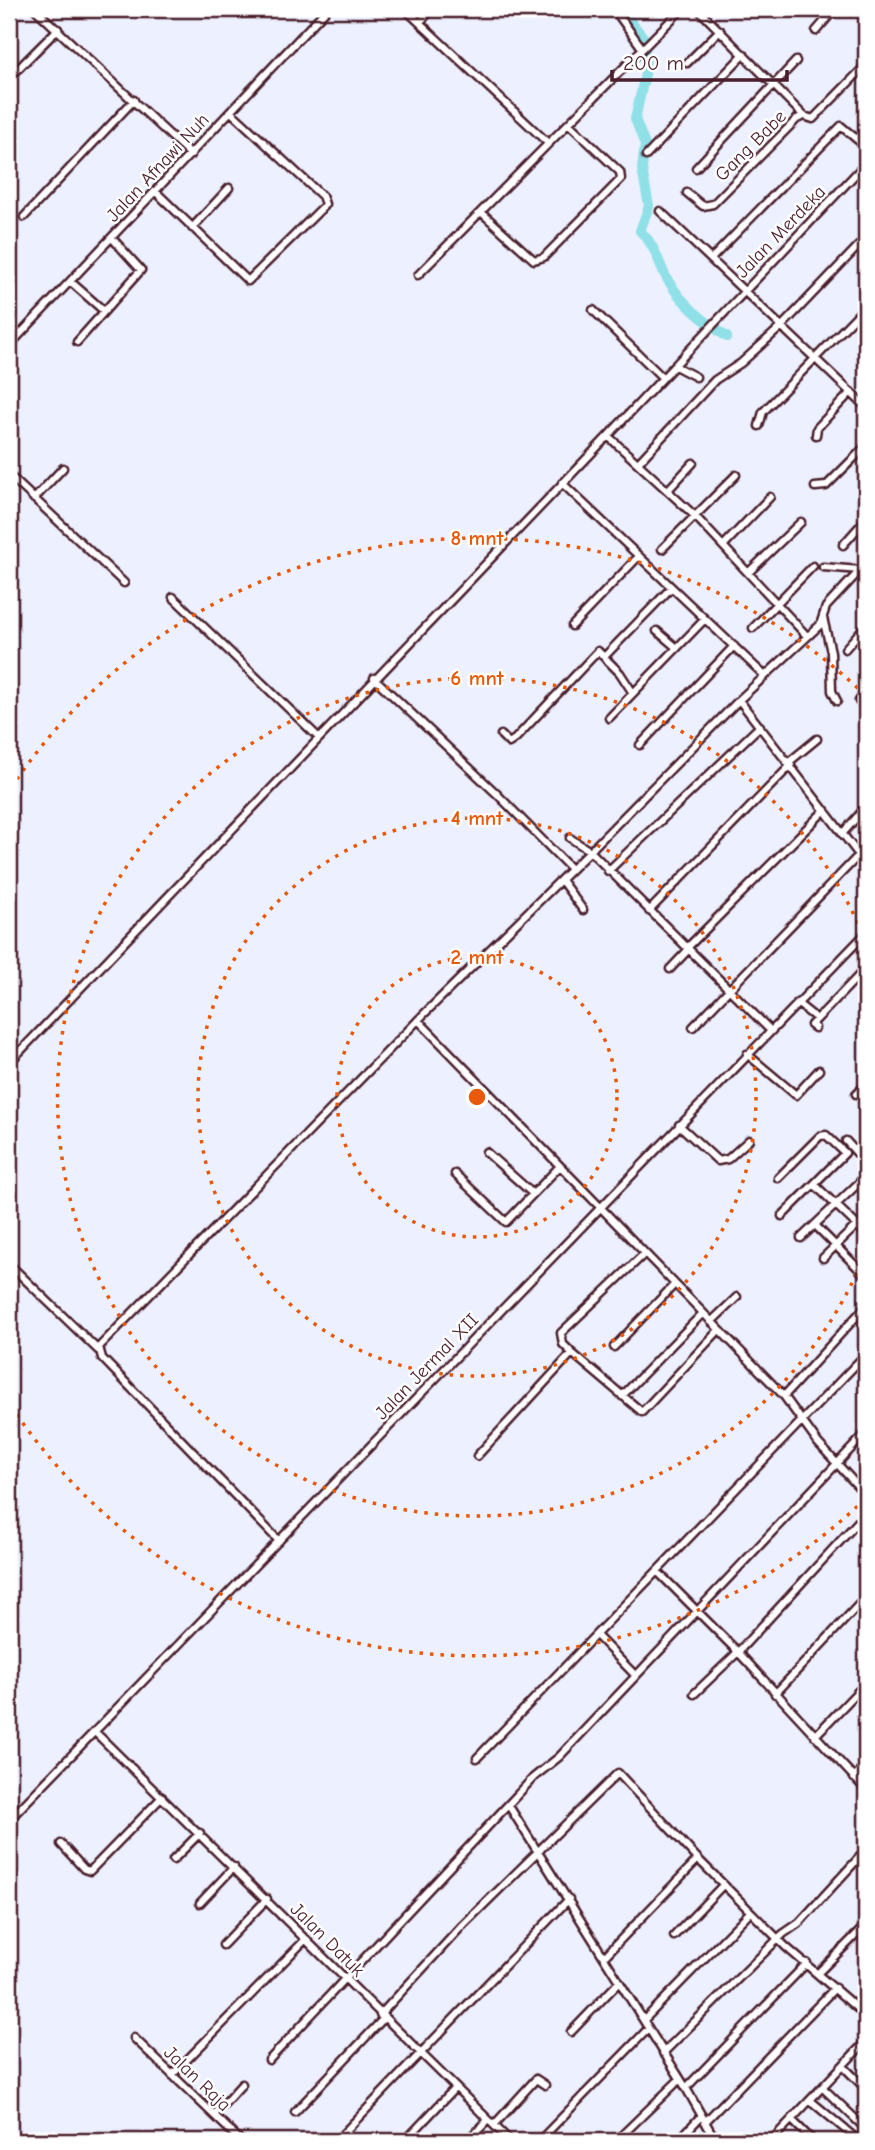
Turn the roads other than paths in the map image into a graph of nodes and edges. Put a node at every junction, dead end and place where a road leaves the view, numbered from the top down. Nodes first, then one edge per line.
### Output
1 (35, 9) edge
2 (327, 9) edge
3 (405, 9) edge
4 (432, 9) edge
5 (614, 9) edge
6 (682, 9) edge
7 (835, 9) edge
8 (858, 9) edge
9 (703, 10) edge
10 (866, 16) edge
11 (420, 22) junction
12 (58, 29) junction
13 (720, 30) junction
14 (816, 31) dead end
15 (643, 47) junction
16 (744, 54) junction
17 (796, 61) dead end
18 (687, 63) dead end
19 (866, 65) edge
20 (9, 78) edge
21 (775, 85) junction
22 (134, 100) junction
23 (231, 112) junction
24 (804, 116) junction
25 (569, 124) junction
26 (549, 145) junction
27 (866, 147) edge
28 (191, 155) junction
29 (646, 156) dead end
30 (866, 163) edge
31 (696, 168) dead end
32 (229, 188) dead end
33 (156, 192) junction
34 (687, 193) dead end
35 (660, 211) dead end
36 (481, 212) junction
37 (24, 217) dead end
38 (192, 228) junction
39 (112, 238) junction
40 (866, 238) edge
41 (711, 259) junction
42 (418, 275) dead end
43 (71, 282) junction
44 (745, 290) junction
45 (866, 306) edge
46 (593, 310) dead end
47 (104, 311) junction
48 (782, 326) junction
49 (77, 342) dead end
50 (9, 346) edge
51 (815, 358) junction
52 (675, 366) junction
53 (696, 377) dead end
54 (663, 378) junction
55 (851, 392) junction
56 (866, 407) edge
57 (759, 425) dead end
58 (816, 435) dead end
59 (608, 436) junction
60 (866, 446) edge
61 (638, 463) junction
62 (693, 463) dead end
63 (63, 468) dead end
64 (9, 475) edge
65 (736, 475) dead end
66 (562, 483) junction
67 (815, 487) dead end
68 (668, 490) junction
69 (770, 497) dead end
70 (34, 499) junction
71 (695, 516) junction
72 (866, 519) edge
73 (801, 522) dead end
74 (723, 545) junction
75 (843, 545) dead end
76 (662, 549) dead end
77 (639, 556) junction
78 (866, 564) edge
79 (813, 566) dead end
80 (823, 567) dead end
81 (860, 570) junction
82 (749, 572) junction
83 (124, 583) dead end
84 (671, 588) junction
85 (173, 597) dead end
86 (777, 604) junction
87 (823, 616) junction
88 (705, 619) junction
89 (866, 625) edge
90 (572, 626) dead end
91 (753, 628) dead end
92 (657, 631) dead end
93 (807, 636) junction
94 (734, 646) junction
95 (677, 648) junction
96 (845, 649) dead end
97 (606, 656) junction
98 (765, 676) junction
99 (374, 678) junction
100 (866, 691) edge
101 (633, 693) junction
102 (740, 700) junction
103 (837, 701) dead end
104 (866, 710) edge
105 (609, 718) dead end
106 (760, 726) junction
107 (501, 735) dead end
108 (318, 737) junction
109 (817, 739) dead end
110 (640, 745) dead end
111 (790, 763) junction
112 (866, 807) edge
113 (825, 810) junction
114 (842, 834) junction
115 (570, 838) dead end
116 (590, 851) junction
117 (859, 855) junction
118 (866, 864) edge
119 (571, 869) junction
120 (608, 871) junction
121 (561, 880) junction
122 (583, 911) dead end
123 (649, 911) junction
124 (866, 933) edge
125 (688, 948) junction
126 (866, 968) edge
127 (670, 969) dead end
128 (728, 990) junction
129 (797, 1003) junction
130 (817, 1019) junction
131 (418, 1020) junction
132 (693, 1027) dead end
133 (815, 1028) dead end
134 (770, 1030) junction
135 (747, 1054) junction
136 (9, 1063) edge
137 (819, 1070) dead end
138 (866, 1084) edge
139 (856, 1094) dead end
140 (680, 1125) junction
141 (749, 1140) dead end
142 (846, 1141) dead end
143 (486, 1152) dead end
144 (866, 1163) edge
145 (561, 1166) junction
146 (455, 1174) dead end
147 (866, 1176) edge
148 (778, 1178) dead end
149 (814, 1184) junction
150 (533, 1195) junction
151 (837, 1205) junction
152 (600, 1207) junction
153 (782, 1216) dead end
154 (815, 1225) junction
155 (857, 1225) junction
156 (866, 1234) edge
157 (801, 1238) dead end
158 (836, 1246) junction
159 (643, 1255) junction
160 (823, 1258) dead end
161 (9, 1264) edge
162 (863, 1273) dead end
163 (673, 1286) junction
164 (737, 1297) dead end
165 (866, 1307) edge
166 (702, 1314) junction
167 (711, 1322) junction
168 (719, 1330) junction
169 (614, 1347) dead end
170 (98, 1350) junction
171 (572, 1353) junction
172 (866, 1354) edge
173 (622, 1396) junction
174 (784, 1396) junction
175 (802, 1422) junction
176 (866, 1433) edge
177 (477, 1456) dead end
178 (836, 1464) junction
179 (866, 1495) edge
180 (866, 1513) edge
181 (279, 1541) junction
182 (658, 1572) junction
183 (866, 1597) edge
184 (697, 1609) junction
185 (596, 1635) junction
186 (738, 1652) junction
187 (635, 1675) junction
188 (866, 1683) edge
189 (694, 1694) dead end
190 (775, 1694) junction
191 (95, 1732) junction
192 (815, 1736) junction
193 (477, 1758) dead end
194 (866, 1765) edge
195 (854, 1778) junction
196 (866, 1790) edge
197 (162, 1797) junction
198 (509, 1806) junction
199 (9, 1820) edge
200 (200, 1833) junction
201 (61, 1844) dead end
202 (866, 1850) edge
203 (540, 1853) junction
204 (698, 1859) junction
205 (173, 1860) dead end
206 (234, 1867) junction
207 (723, 1885) junction
208 (267, 1899) junction
209 (569, 1899) junction
210 (200, 1903) dead end
211 (750, 1912) junction
212 (866, 1925) edge
213 (674, 1936) dead end
214 (306, 1939) junction
215 (779, 1939) junction
216 (223, 1945) dead end
217 (604, 1957) junction
218 (807, 1963) junction
219 (819, 1972) junction
220 (346, 1979) junction
221 (619, 1982) junction
222 (835, 1988) junction
223 (382, 2016) junction
224 (866, 2016) edge
225 (644, 2020) junction
226 (648, 2029) junction
227 (571, 2032) dead end
228 (134, 2038) dead end
229 (865, 2046) edge
230 (663, 2053) junction
231 (420, 2055) junction
232 (268, 2060) dead end
233 (843, 2066) junction
234 (172, 2076) junction
235 (680, 2078) junction
236 (242, 2084) dead end
237 (545, 2085) dead end
238 (686, 2088) junction
239 (823, 2088) junction
240 (454, 2089) junction
241 (866, 2089) edge
242 (811, 2101) junction
243 (295, 2112) dead end
244 (216, 2113) junction
245 (703, 2119) junction
246 (792, 2120) junction
247 (491, 2122) junction
248 (866, 2129) edge
249 (241, 2141) edge
250 (336, 2141) edge
251 (405, 2141) edge
252 (468, 2141) edge
253 (510, 2141) edge
254 (539, 2141) edge
255 (616, 2141) edge
256 (678, 2141) edge
257 (716, 2141) edge
258 (771, 2141) edge
259 (813, 2141) edge
260 (859, 2141) edge

1 - 12 street
2 - 23 street, Jalan Afnawi Nuh
3 - 11 street
4 - 11 street
5 - 15 street
6 - 15 street
7 - 14 street
8 - 10 street
9 - 13 street
11 - 26 street
12 - 20 street
12 - 22 street
13 - 16 street
13 - 18 street
15 - 25 street
16 - 21 street
16 - 29 street
17 - 21 street
19 - 24 street, Gang Babe
21 - 24 street
21 - 31 street
22 - 28 street
22 - 37 street
23 - 28 street, Jalan Afnawi Nuh
23 - 38 street
24 - 34 street, Gang Babe
25 - 26 street
25 - 36 street
26 - 36 street
27 - 41 street
28 - 33 street, Jalan Afnawi Nuh
30 - 44 street, Jalan Merdeka
32 - 38 street
33 - 38 street
33 - 39 street, Jalan Afnawi Nuh
35 - 41 street
36 - 42 street
39 - 43 street, Jalan Afnawi Nuh
39 - 47 street
40 - 48 street
41 - 44 street
43 - 47 street
43 - 50 street, Jalan Afnawi Nuh
44 - 48 street
44 - 52 street, Jalan Merdeka
45 - 51 street
46 - 54 street
47 - 49 street
48 - 51 street
48 - 61 street
51 - 55 street
51 - 57 street
52 - 53 street
52 - 54 street, Jalan Merdeka
54 - 59 street, Jalan Merdeka
55 - 56 street
55 - 58 street
59 - 61 street
59 - 66 street, Jalan Merdeka
60 - 67 street
61 - 68 street
62 - 68 street
63 - 70 street
64 - 70 street
65 - 71 street
66 - 77 street
66 - 99 street, Jalan Merdeka
68 - 71 street
69 - 74 street
70 - 83 street
71 - 74 street
71 - 76 street
72 - 75 street
73 - 82 street
74 - 82 street
77 - 84 street
77 - 90 street
78 - 81 street
79 - 86 street
80 - 81 street
81 - 87 street
82 - 86 street
84 - 88 street
84 - 97 street
85 - 108 street
86 - 91 street
86 - 93 street
87 - 93 street
87 - 103 street
88 - 94 street
88 - 95 street
89 - 96 street
92 - 95 street
93 - 98 street
94 - 98 street
94 - 110 street
95 - 101 street
97 - 101 street
97 - 107 street
98 - 102 street
99 - 108 street, Jalan Merdeka
99 - 119 street
100 - 104 street
101 - 105 street
102 - 106 street
102 - 116 street
106 - 111 street
106 - 120 street
108 - 136 street, Jalan Merdeka
109 - 111 street
111 - 113 street
111 - 123 street
112 - 114 street
113 - 114 street
113 - 125 street
114 - 117 street
115 - 116 street
116 - 119 street
116 - 120 street
117 - 118 street
117 - 128 street
119 - 121 street
120 - 123 street
121 - 122 street
121 - 131 street
123 - 125 street
124 - 129 street, Jalan Jermal XII
125 - 127 street
125 - 128 street
126 - 130 street
128 - 132 street
128 - 134 street
129 - 130 street
129 - 134 street, Jalan Jermal XII
130 - 133 street
131 - 145 street
131 - 170 street
134 - 135 street, Jalan Jermal XII
135 - 137 street
135 - 140 street, Jalan Jermal XII
138 - 139 street
140 - 141 street
140 - 152 street, Jalan Jermal XII
142 - 144 street
143 - 150 street
145 - 150 street
145 - 152 street
146 - 150 street
147 - 151 street
148 - 149 street
149 - 151 street
149 - 153 street
151 - 154 street
151 - 155 street
152 - 159 street
152 - 181 street, Jalan Jermal XII
154 - 157 street
154 - 158 street
155 - 156 street
155 - 158 street
158 - 160 street
158 - 162 street
159 - 163 street
159 - 171 street
161 - 170 street
163 - 166 street
163 - 169 street
164 - 167 street
165 - 174 street
166 - 167 street
166 - 173 street
167 - 168 street
168 - 173 street
168 - 174 street
170 - 181 street
171 - 173 street
171 - 177 street
172 - 175 street
174 - 175 street
175 - 178 street
175 - 182 street
176 - 178 street
178 - 179 street
178 - 184 street
180 - 186 street
181 - 191 street, Jalan Jermal XII
182 - 184 street
182 - 185 street
183 - 190 street
184 - 186 street
184 - 187 street
185 - 187 street
185 - 193 street
186 - 189 street
186 - 190 street
187 - 198 street
188 - 192 street
190 - 192 street
191 - 197 street, Jalan Datuk
191 - 199 street, Jalan Jermal XII
192 - 195 street
194 - 195 street
195 - 196 street
197 - 200 street, Jalan Datuk
197 - 201 street
198 - 203 street
198 - 220 street
200 - 205 street
200 - 206 street, Jalan Datuk
202 - 215 street
203 - 204 street
203 - 209 street
203 - 223 street
204 - 207 street
204 - 217 street
206 - 208 street, Jalan Datuk
206 - 210 street
207 - 211 street
207 - 213 street
208 - 214 street, Jalan Datuk
208 - 216 street
209 - 217 street
209 - 231 street
211 - 215 street
211 - 225 street
212 - 219 street
214 - 220 street, Jalan Datuk
214 - 234 street
215 - 218 street
215 - 230 street
217 - 221 street
218 - 219 street
218 - 238 street
219 - 222 street
220 - 223 street, Jalan Datuk
220 - 232 street
221 - 225 street
221 - 227 street
222 - 224 street
222 - 245 street
223 - 231 street, Jalan Datuk
223 - 243 street
225 - 226 street
226 - 230 street
226 - 254 street
228 - 234 street, Jalan Raja
229 - 233 street
230 - 235 street
231 - 240 street, Jalan Datuk
231 - 250 street
233 - 239 street
233 - 241 street
234 - 244 street, Jalan Raja
235 - 238 street
235 - 255 street
236 - 244 street
237 - 247 street
238 - 245 street
239 - 242 street
239 - 248 street
240 - 247 street, Jalan Datuk
240 - 251 street
242 - 246 street
242 - 260 street
244 - 249 street, Jalan Raja
245 - 256 street
245 - 257 street
246 - 258 street
246 - 259 street
247 - 252 street
247 - 253 street, Jalan Datuk

